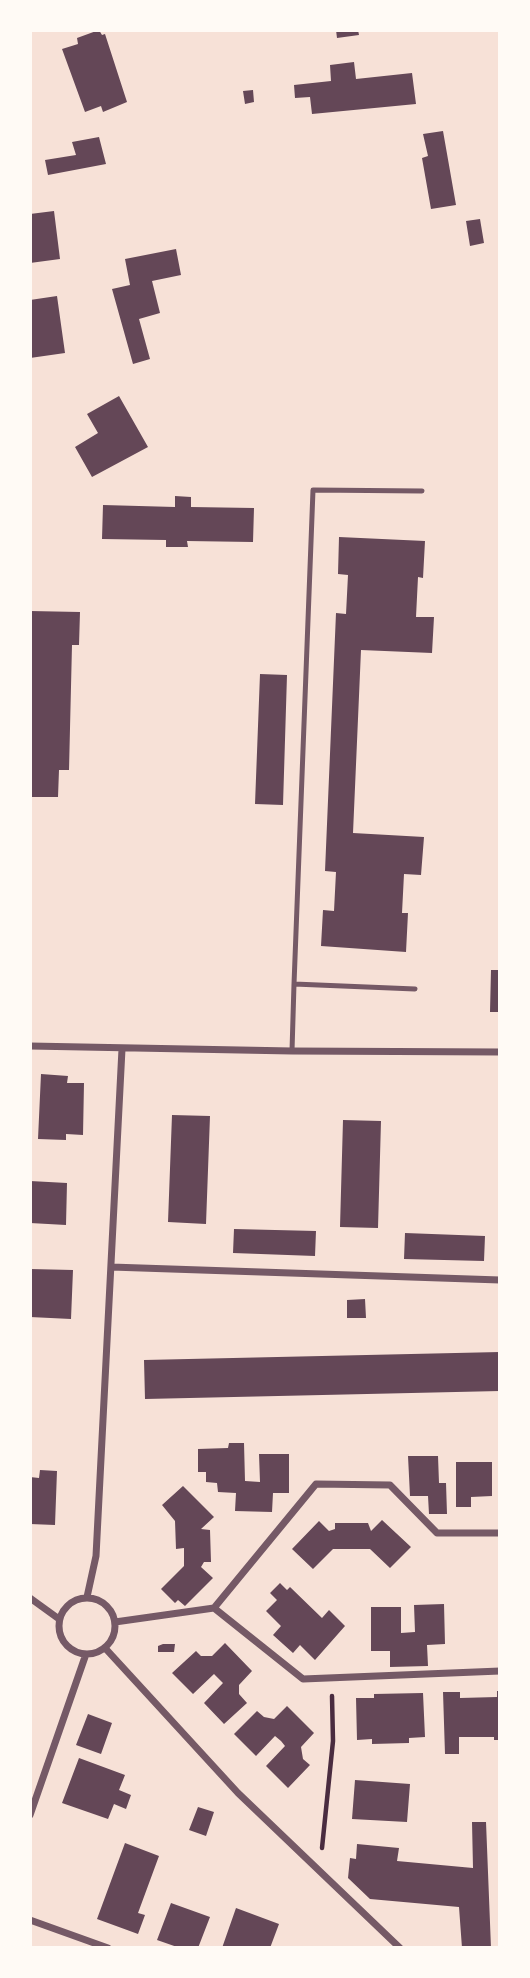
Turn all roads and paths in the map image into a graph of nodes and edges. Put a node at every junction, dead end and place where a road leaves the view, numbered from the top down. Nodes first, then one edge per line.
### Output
1 (422, 491) dead end
2 (294, 984) junction
3 (415, 989) dead end
4 (30, 1046) edge
5 (122, 1049) junction
6 (292, 1051) junction
7 (500, 1052) edge
8 (111, 1268) junction
9 (500, 1280) edge
10 (500, 1533) edge
11 (87, 1597) junction
12 (30, 1598) edge
13 (214, 1608) junction
14 (59, 1619) junction
15 (115, 1622) junction
16 (105, 1648) junction
17 (86, 1654) junction
18 (500, 1671) edge
19 (331, 1678) junction
20 (30, 1815) edge
21 (318, 1870) junction
22 (30, 1920) edge
23 (108, 1948) edge
24 (400, 1948) edge

1 - 2 lane
2 - 3 lane
2 - 6 lane
4 - 5 street
5 - 6 street
5 - 8 street
6 - 7 street
8 - 9 street
8 - 11 street
10 - 13 street
11 - 14 street
11 - 15 street
12 - 14 street
13 - 15 street
13 - 19 street
14 - 17 street
15 - 16 street
16 - 17 street
16 - 21 street
17 - 20 street
18 - 19 street
19 - 21 path
21 - 24 street
22 - 23 street

